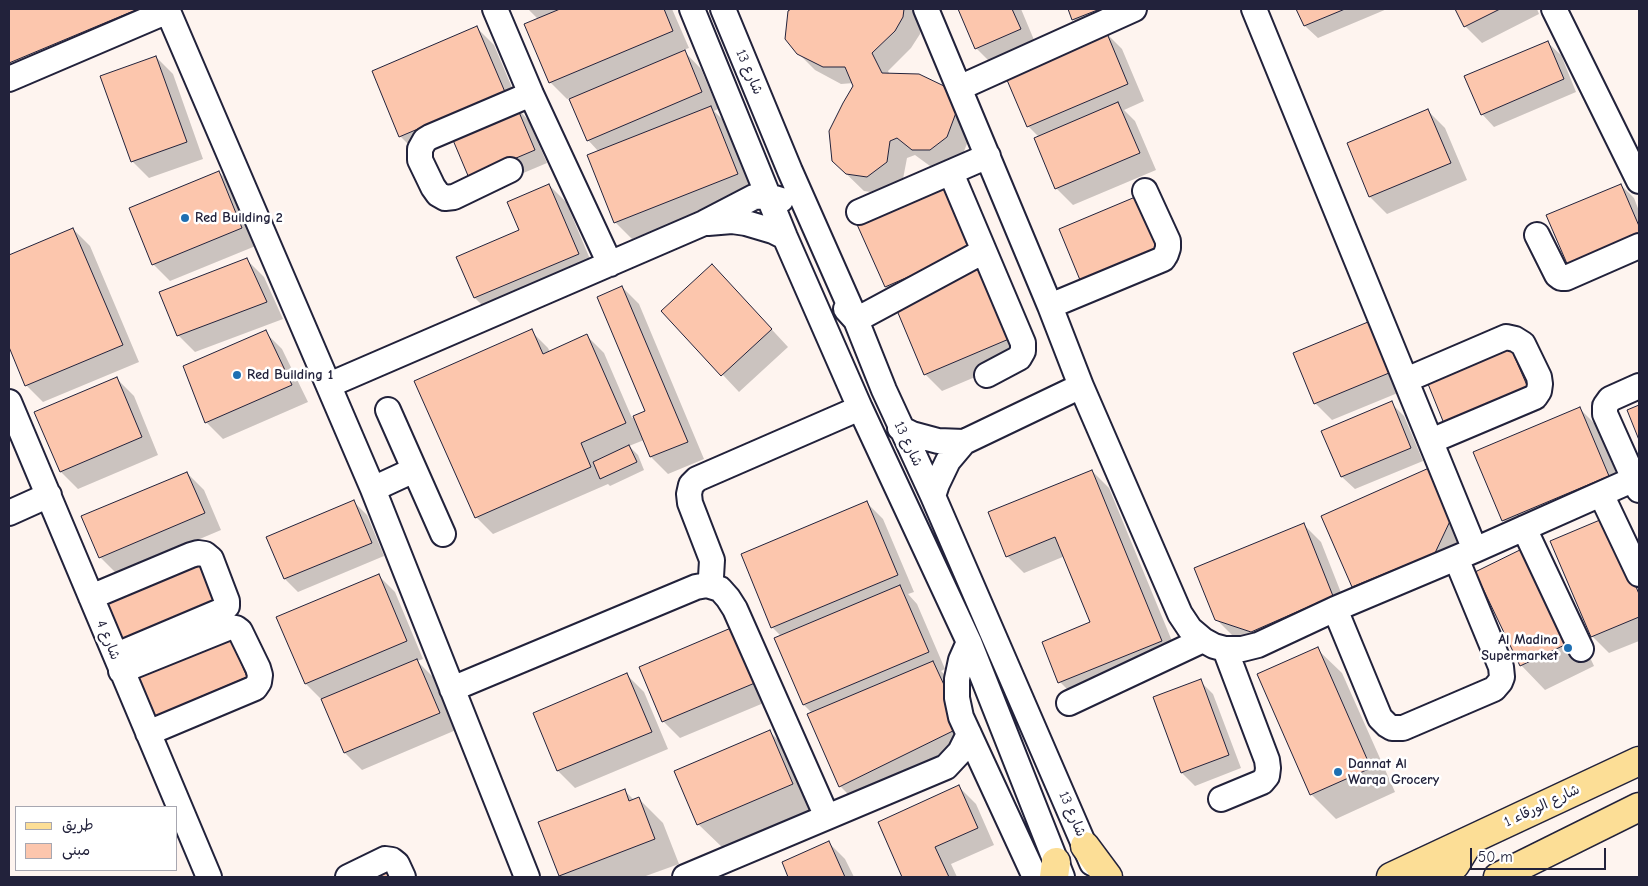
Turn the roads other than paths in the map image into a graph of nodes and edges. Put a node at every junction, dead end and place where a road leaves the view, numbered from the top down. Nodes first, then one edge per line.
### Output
1 (495, 9) edge
2 (692, 9) edge
3 (723, 9) edge
4 (926, 9) edge
5 (1134, 9) edge
6 (1254, 9) edge
7 (1554, 9) edge
8 (167, 10) edge
9 (9, 79) edge
10 (959, 88) junction
11 (531, 94) junction
12 (988, 156) junction
13 (754, 160) junction
14 (510, 170) dead end
15 (951, 173) junction
16 (1639, 181) edge
17 (1146, 191) dead end
18 (768, 196) junction
19 (859, 212) dead end
20 (704, 223) junction
21 (1537, 235) dead end
22 (785, 237) junction
23 (1639, 246) edge
24 (984, 251) junction
25 (610, 264) junction
26 (1050, 306) junction
27 (856, 320) junction
28 (987, 375) dead end
29 (1406, 380) junction
30 (329, 385) junction
31 (1081, 386) junction
32 (1639, 386) edge
33 (9, 402) edge
34 (860, 408) junction
35 (388, 410) dead end
36 (900, 428) junction
37 (1431, 441) junction
38 (964, 442) junction
39 (414, 470) junction
40 (1638, 482) edge
41 (372, 489) junction
42 (1601, 494) junction
43 (49, 496) junction
44 (933, 496) junction
45 (9, 513) edge
46 (1524, 528) junction
47 (442, 534) dead end
48 (1465, 554) junction
49 (1639, 574) edge
50 (707, 585) junction
51 (91, 597) junction
52 (1335, 609) junction
53 (1202, 640) junction
54 (969, 642) junction
55 (1225, 649) junction
56 (1581, 650) dead end
57 (118, 663) junction
58 (452, 689) junction
59 (1069, 703) dead end
60 (148, 733) junction
61 (969, 734) junction
62 (1639, 761) edge
63 (946, 767) junction
64 (992, 786) junction
65 (1221, 799) dead end
66 (1639, 807) edge
67 (827, 817) junction
68 (1469, 840) junction
69 (1085, 846) junction
70 (1052, 874) edge
71 (209, 877) edge
72 (348, 877) edge
73 (403, 877) edge
74 (527, 877) edge
75 (685, 877) edge
76 (1098, 877) edge
77 (1108, 877) edge
78 (1391, 877) edge
79 (1440, 877) edge
80 (1498, 877) edge

1 - 11 street
2 - 13 street, شارع 13
3 - 27 street, شارع 13
4 - 10 street
5 - 10 street
6 - 29 street
7 - 16 street
8 - 9 street
8 - 30 street
10 - 12 street
11 - 14 street
11 - 25 street
12 - 15 street
12 - 26 street
13 - 18 street, شارع 13
13 - 20 street
15 - 19 street
15 - 24 street
17 - 26 street
18 - 20 street
18 - 22 street, شارع 13
18 - 27 street
20 - 22 street
20 - 25 street
21 - 23 street
22 - 34 street, شارع 13
24 - 27 street
24 - 28 street
25 - 30 street
26 - 31 street
27 - 36 street, شارع 13
29 - 37 street
29 - 37 street
30 - 41 street
31 - 38 street
31 - 53 street
32 - 40 street
33 - 43 street, شارع 4
34 - 50 street
34 - 54 street, شارع 13
35 - 39 street
36 - 38 street
36 - 44 street, شارع 13
37 - 48 street
38 - 44 street
39 - 41 street
39 - 47 street
40 - 42 street
41 - 58 street
42 - 46 street
42 - 49 street
43 - 45 street
43 - 51 street, شارع 4
44 - 69 street, شارع 13
46 - 48 street
46 - 56 street
48 - 52 street
48 - 52 street
50 - 58 street
50 - 67 street
51 - 57 street, شارع 4
51 - 57 street
52 - 55 street
53 - 55 street
53 - 59 street
54 - 61 street
54 - 70 street, شارع 13
55 - 65 street
57 - 60 street, شارع 4
57 - 60 street
58 - 74 street
60 - 71 street, شارع 4
61 - 63 street
61 - 64 street
62 - 68 main road, شارع الورقاء 1
63 - 64 street
63 - 67 street
64 - 70 street
66 - 80 main road
67 - 75 street
68 - 78 main road, شارع الورقاء 1
68 - 79 main road
69 - 76 street, شارع 13
69 - 77 main road
72 - 73 street

